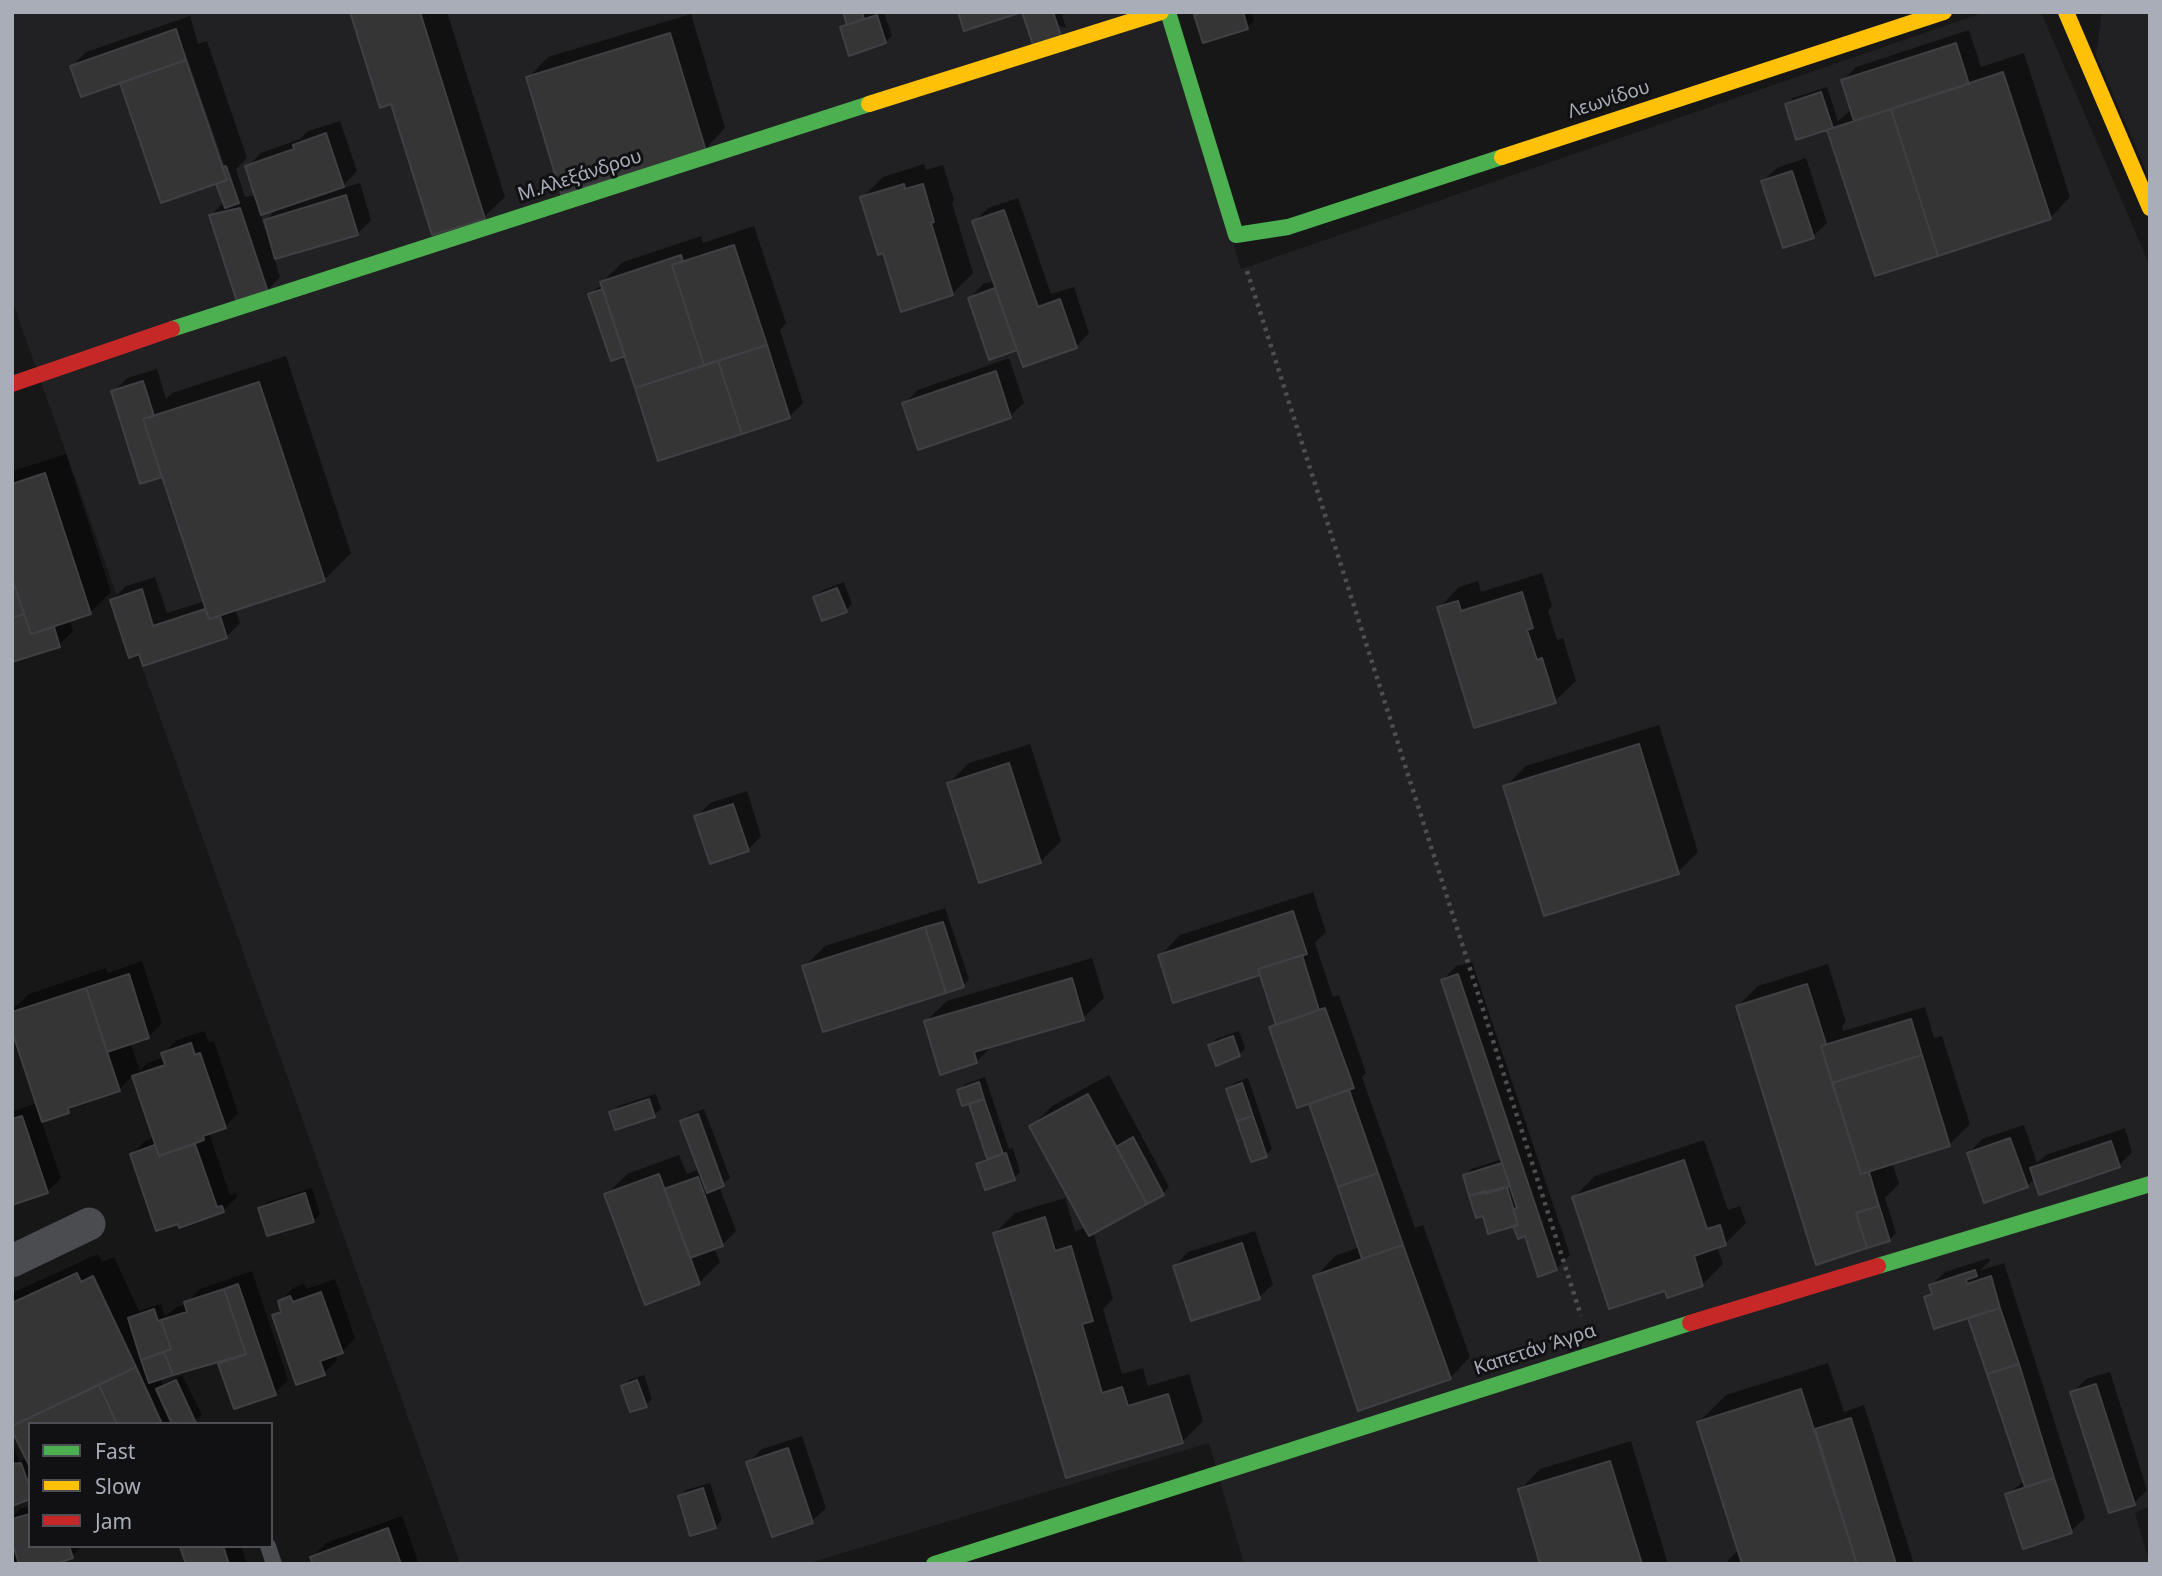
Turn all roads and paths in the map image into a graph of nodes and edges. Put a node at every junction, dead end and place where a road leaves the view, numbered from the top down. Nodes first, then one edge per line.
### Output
1 (1161, 12) edge
2 (1168, 12) edge
3 (1944, 12) edge
4 (2066, 12) edge
5 (2150, 208) edge
6 (1236, 235) junction
7 (12, 384) edge
8 (2150, 1184) edge
9 (89, 1224) dead end
10 (12, 1261) edge
11 (1593, 1353) junction
12 (934, 1564) edge

1 - 7 street, Μ.Αλεξάνδρου
2 - 6 street
3 - 6 street, Λεωνίδου
4 - 5 street
6 - 11 path
8 - 11 street, Καπετάν Άγρα
9 - 10 street
11 - 12 street, Καπετάν Άγρα

